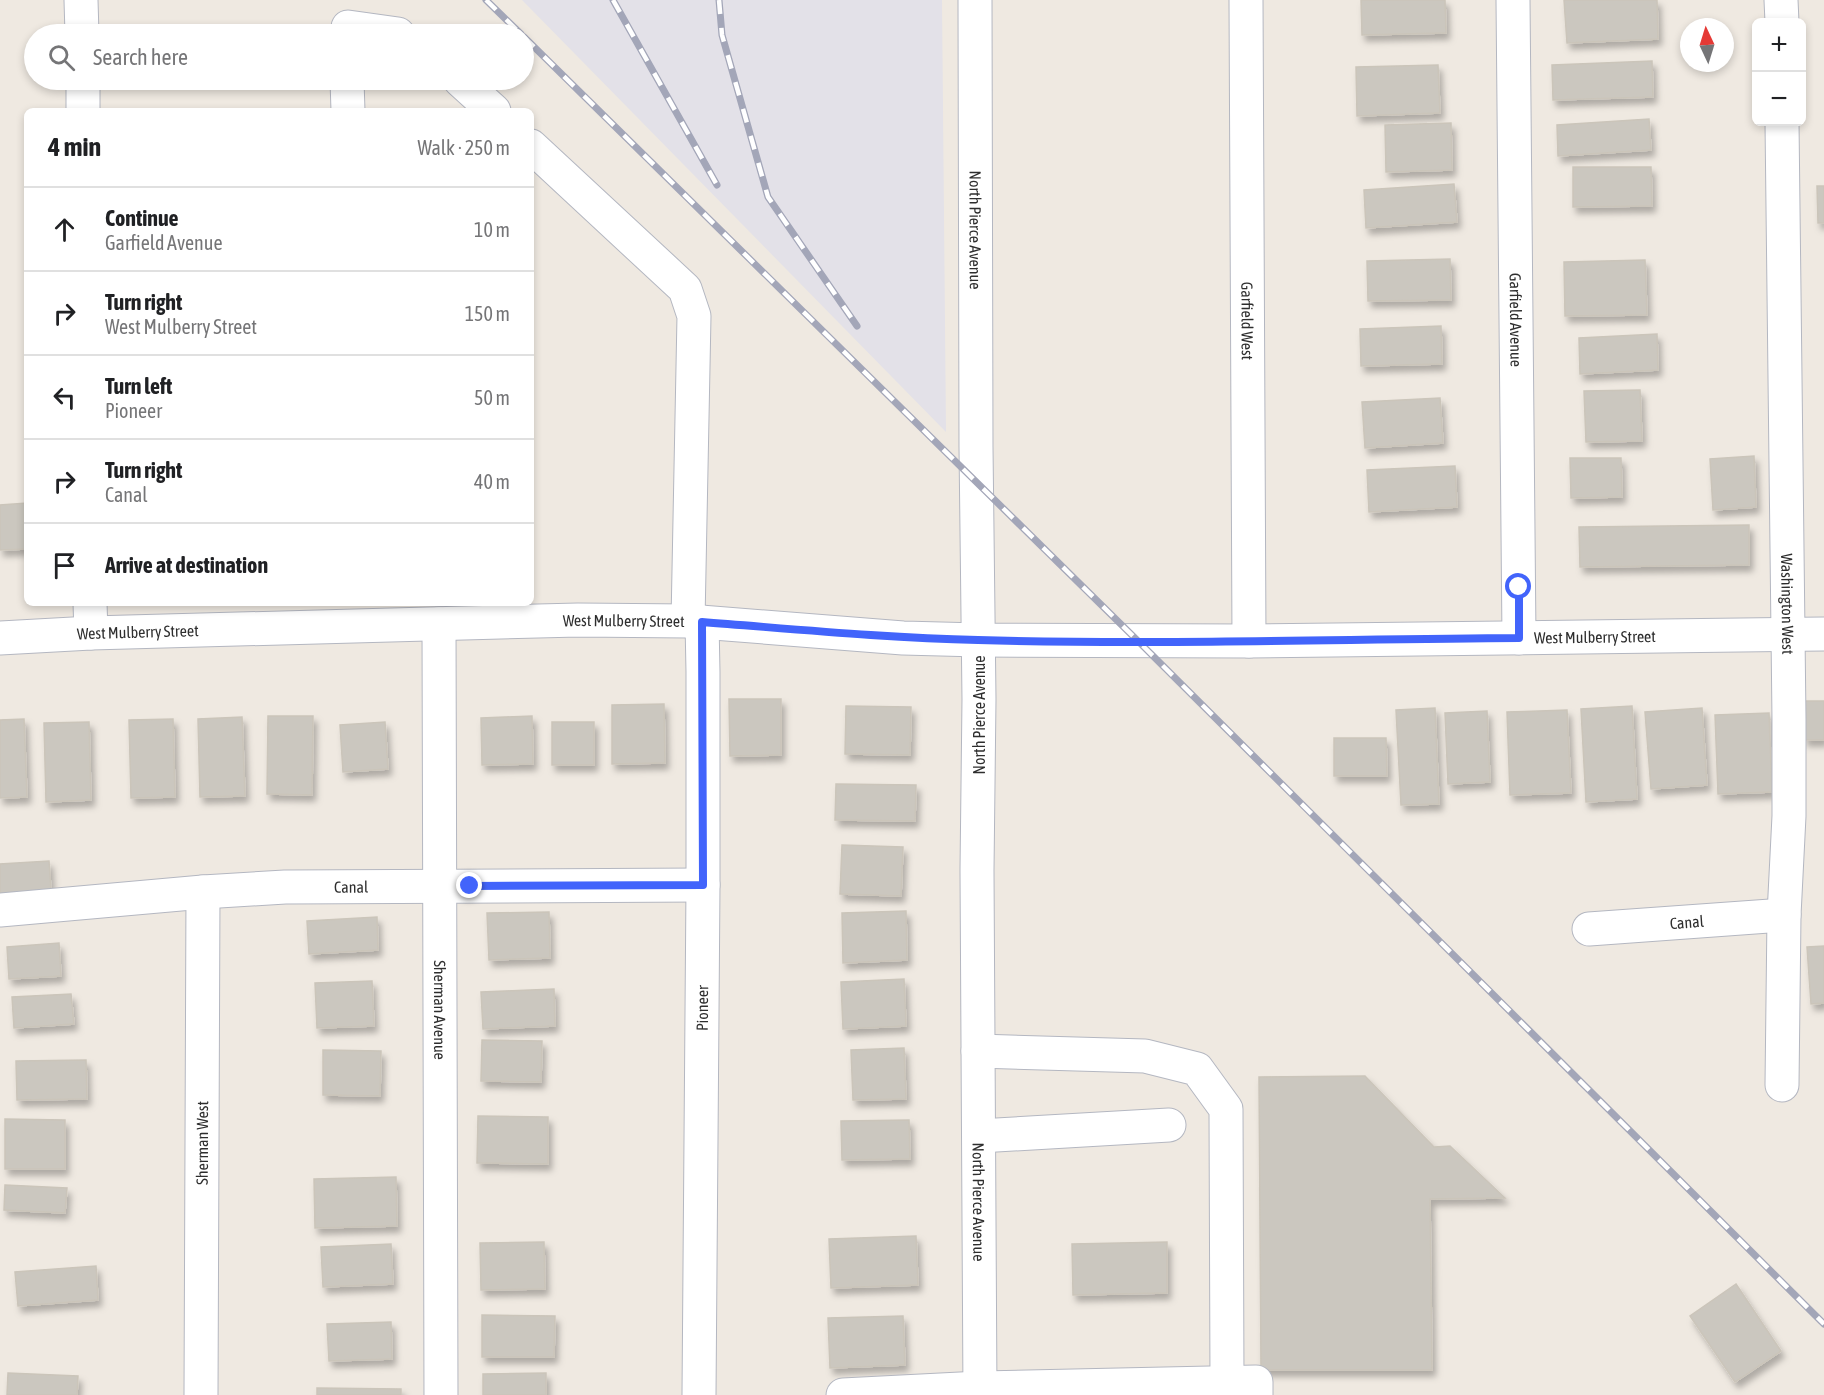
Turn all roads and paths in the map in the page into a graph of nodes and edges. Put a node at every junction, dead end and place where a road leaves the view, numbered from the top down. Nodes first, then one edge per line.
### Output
1 (81, 0) edge
2 (975, 0) edge
3 (1246, 0) edge
4 (1513, 0) edge
5 (1781, 0) edge
6 (1782, 18) edge
7 (82, 24) edge
8 (82, 90) edge
9 (347, 90) edge
10 (471, 90) edge
11 (83, 108) edge
12 (348, 108) edge
13 (491, 108) edge
14 (1782, 126) edge
15 (534, 149) edge
16 (360, 615) edge
17 (91, 618) edge
18 (695, 621) junction
19 (439, 624) junction
20 (1787, 634) junction
21 (1824, 634) edge
22 (0, 638) edge
23 (1519, 638) junction
24 (979, 640) junction
25 (1249, 641) junction
26 (703, 885) junction
27 (440, 886) junction
28 (203, 892) junction
29 (0, 910) edge
30 (1784, 915) junction
31 (1588, 929) dead end
32 (978, 1051) junction
33 (1782, 1085) dead end
34 (1169, 1125) dead end
35 (979, 1136) junction
36 (1246, 1387) edge
37 (980, 1392) edge
38 (201, 1395) edge
39 (441, 1395) edge
40 (699, 1395) edge
41 (843, 1395) edge

1 - 7 street
2 - 24 street, North Pierce Avenue
3 - 25 street, Garfield West
4 - 23 street, Garfield Avenue
5 - 6 street
8 - 11 street
9 - 12 street
10 - 13 street
14 - 20 street, Washington West
15 - 18 street, Pioneer
16 - 17 street, West Mulberry Street
16 - 19 street, West Mulberry Street
17 - 22 street, West Mulberry Street
18 - 19 street, West Mulberry Street
18 - 24 street, West Mulberry Street
18 - 26 street, Pioneer
19 - 27 street, Sherman Avenue
20 - 21 street, West Mulberry Street
20 - 23 street, West Mulberry Street
20 - 30 street, Washington West
23 - 25 street, West Mulberry Street
24 - 25 street, West Mulberry Street
24 - 32 street, North Pierce Avenue
26 - 27 street, Canal
26 - 40 street, Pioneer
27 - 28 street, Canal
27 - 39 street, Sherman Avenue
28 - 29 street, Canal
28 - 38 street, Sherman West
30 - 31 street, Canal
30 - 33 street, Washington West
32 - 35 street, North Pierce Avenue
32 - 36 street
34 - 35 street
35 - 37 street, North Pierce Avenue
36 - 37 street
37 - 41 street

